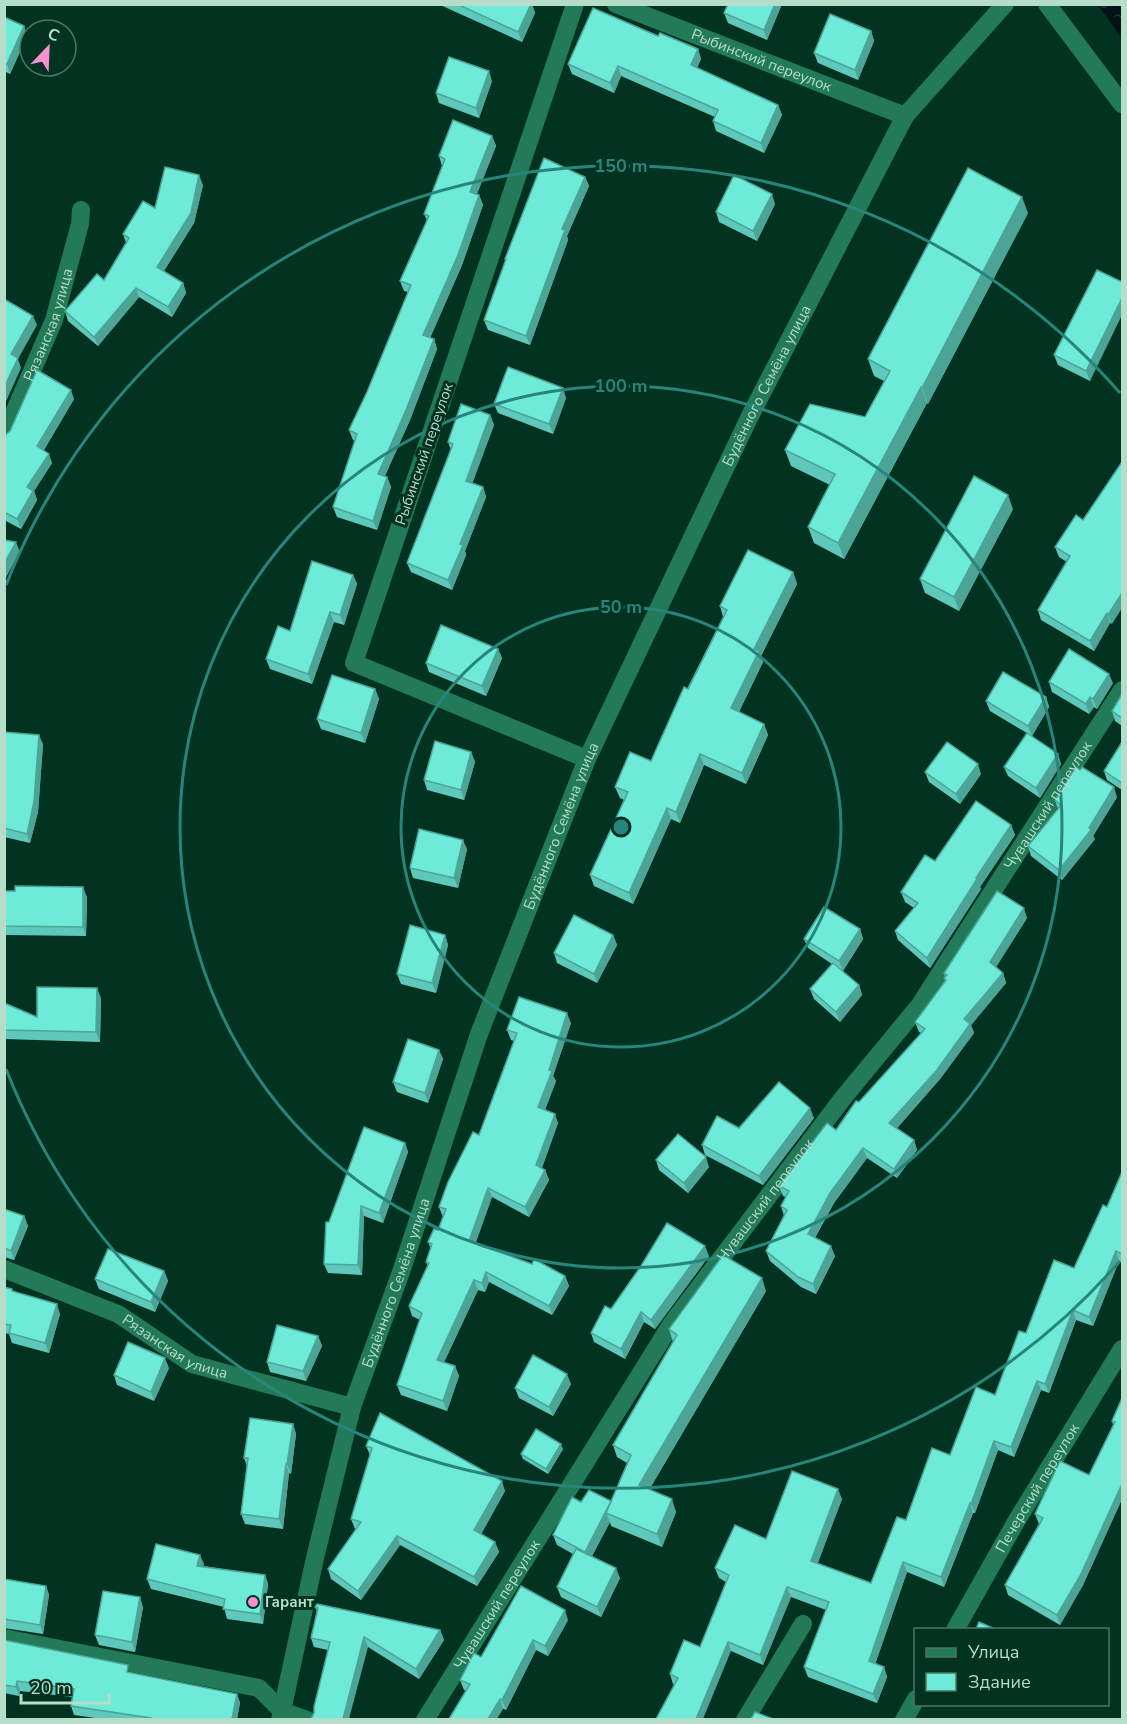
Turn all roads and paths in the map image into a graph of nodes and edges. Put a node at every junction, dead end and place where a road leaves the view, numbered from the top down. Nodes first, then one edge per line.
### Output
1 (575, 4) edge
2 (616, 4) edge
3 (1005, 4) edge
4 (1047, 4) edge
5 (1122, 104) edge
6 (905, 116) junction
7 (81, 210) dead end
8 (4, 436) edge
9 (1122, 690) edge
10 (587, 759) junction
11 (4, 1269) edge
12 (1122, 1349) edge
13 (352, 1407) junction
14 (803, 1624) dead end
15 (956, 1628) edge
16 (4, 1638) edge
17 (914, 1701) edge
18 (281, 1715) edge
19 (307, 1719) edge
20 (425, 1719) edge
21 (745, 1719) edge
22 (904, 1719) edge

1 - 10 street, Рыбинский переулок
2 - 6 street, Рыбинский переулок
3 - 6 street, Будённого Семёна улица
4 - 5 street
6 - 10 street, Будённого Семёна улица
7 - 8 street, Рязанская улица
9 - 20 street, Чувашский переулок
10 - 13 street, Будённого Семёна улица
11 - 13 street, Рязанская улица
12 - 15 street, Печерский переулок
13 - 18 street, Будённого Семёна улица
14 - 21 street
16 - 18 street
17 - 22 street
18 - 19 street

